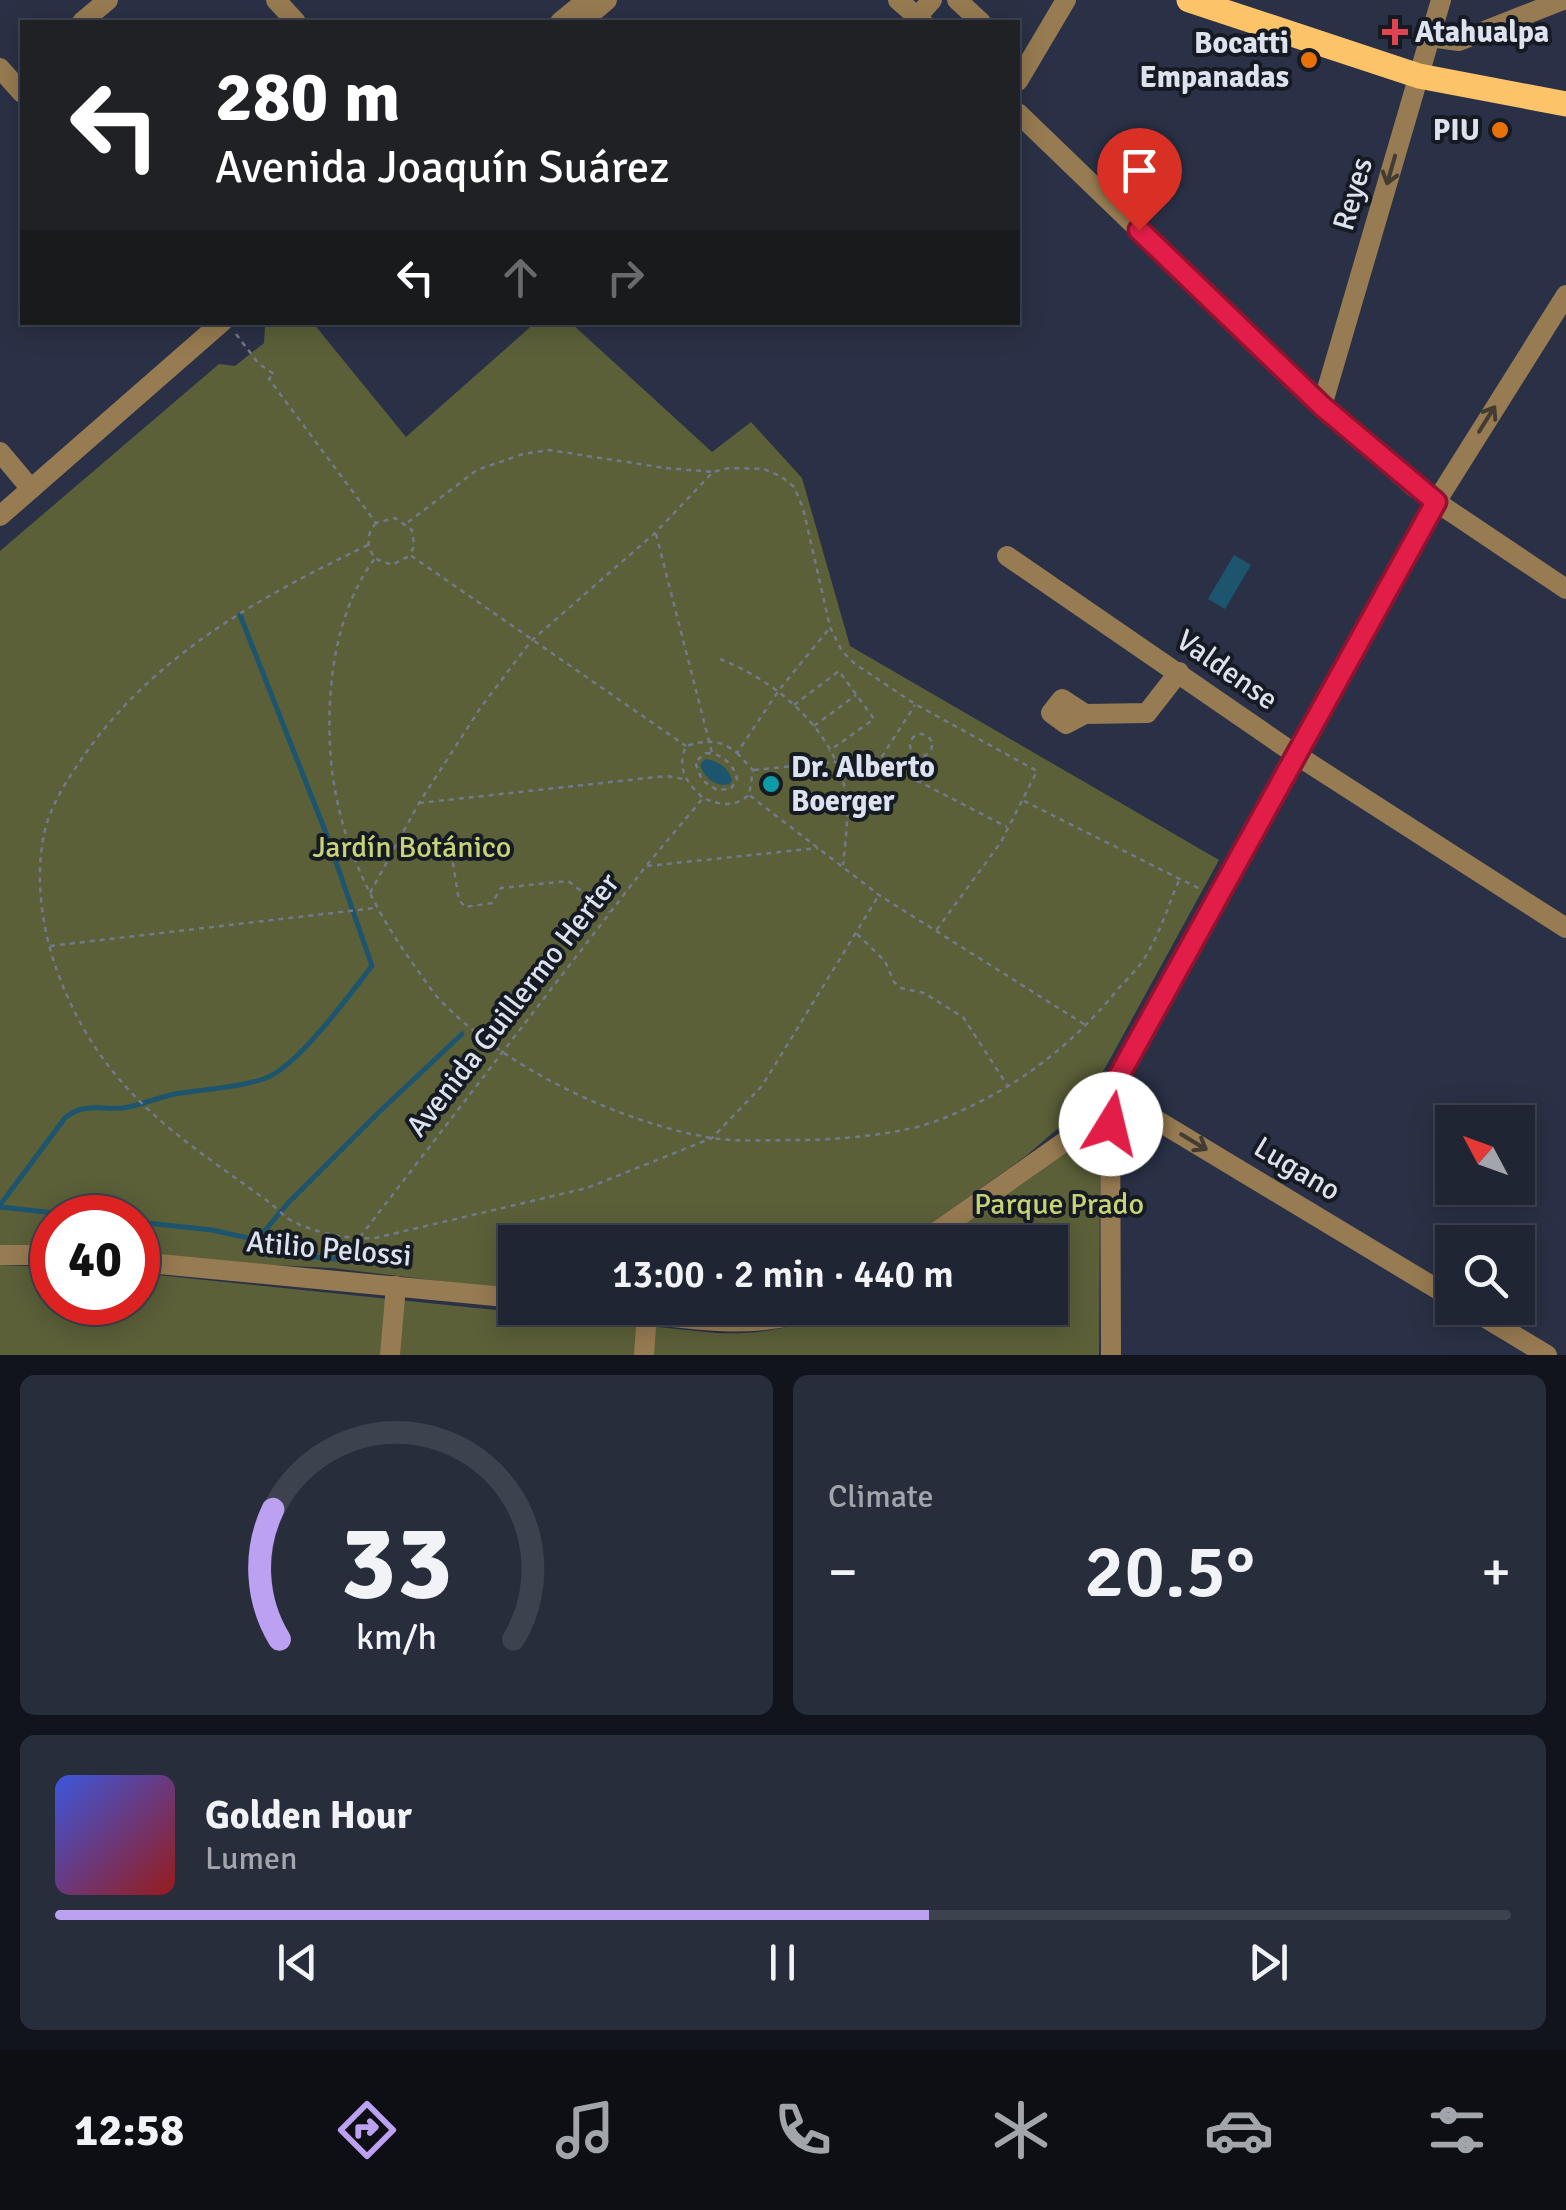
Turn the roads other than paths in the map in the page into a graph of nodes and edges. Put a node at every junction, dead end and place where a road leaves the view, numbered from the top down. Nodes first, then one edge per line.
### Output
1 (108, 0) edge
2 (276, 0) edge
3 (586, 0) edge
4 (607, 0) edge
5 (898, 0) edge
6 (932, 0) edge
7 (956, 0) edge
8 (1066, 0) edge
9 (1189, 0) edge
10 (1442, 0) edge
11 (1563, 0) edge
12 (84, 20) edge
13 (294, 20) edge
14 (562, 20) edge
15 (582, 20) edge
16 (920, 20) edge
17 (979, 20) edge
18 (1430, 37) junction
19 (1419, 76) junction
20 (1020, 78) edge
21 (1566, 104) edge
22 (1020, 115) edge
23 (1566, 295) edge
24 (222, 325) edge
25 (1557, 326) edge
26 (1322, 406) junction
27 (0, 452) edge
28 (32, 489) junction
29 (1436, 502) junction
30 (0, 516) edge
31 (1007, 556) dead end
32 (1566, 589) edge
33 (1178, 672) junction
34 (1086, 714) dead end
35 (1294, 754) junction
36 (1566, 928) edge
37 (1110, 1092) junction
38 (946, 1225) edge
39 (0, 1254) edge
40 (30, 1255) edge
41 (160, 1264) edge
42 (396, 1286) junction
43 (1435, 1288) edge
44 (498, 1296) edge
45 (646, 1325) edge
46 (1497, 1325) edge
47 (390, 1355) edge
48 (644, 1355) edge
49 (1111, 1355) edge
50 (1548, 1355) edge

1 - 12 street
2 - 13 street
3 - 14 street
4 - 15 street
5 - 16 street
6 - 16 street
7 - 17 street
8 - 20 street
9 - 19 main road
10 - 18 street, Reyes
11 - 18 street
18 - 19 street, Reyes
19 - 21 main road
19 -> 26 street, Reyes
22 - 26 street
23 - 25 street
24 - 28 street
29 -> 25 street
26 - 29 street
27 - 28 street
28 - 30 street
29 - 32 street
29 - 35 street
31 - 33 street, Valdense
33 - 34 street
33 - 35 street, Valdense
35 - 36 street, Valdense
35 - 37 street
37 - 38 street
37 -> 43 street, Lugano
37 - 49 street
39 - 40 street
41 - 42 street, Atilio Pelossi
42 - 44 street, Atilio Pelossi
42 - 47 street
45 - 48 street
46 - 50 street

